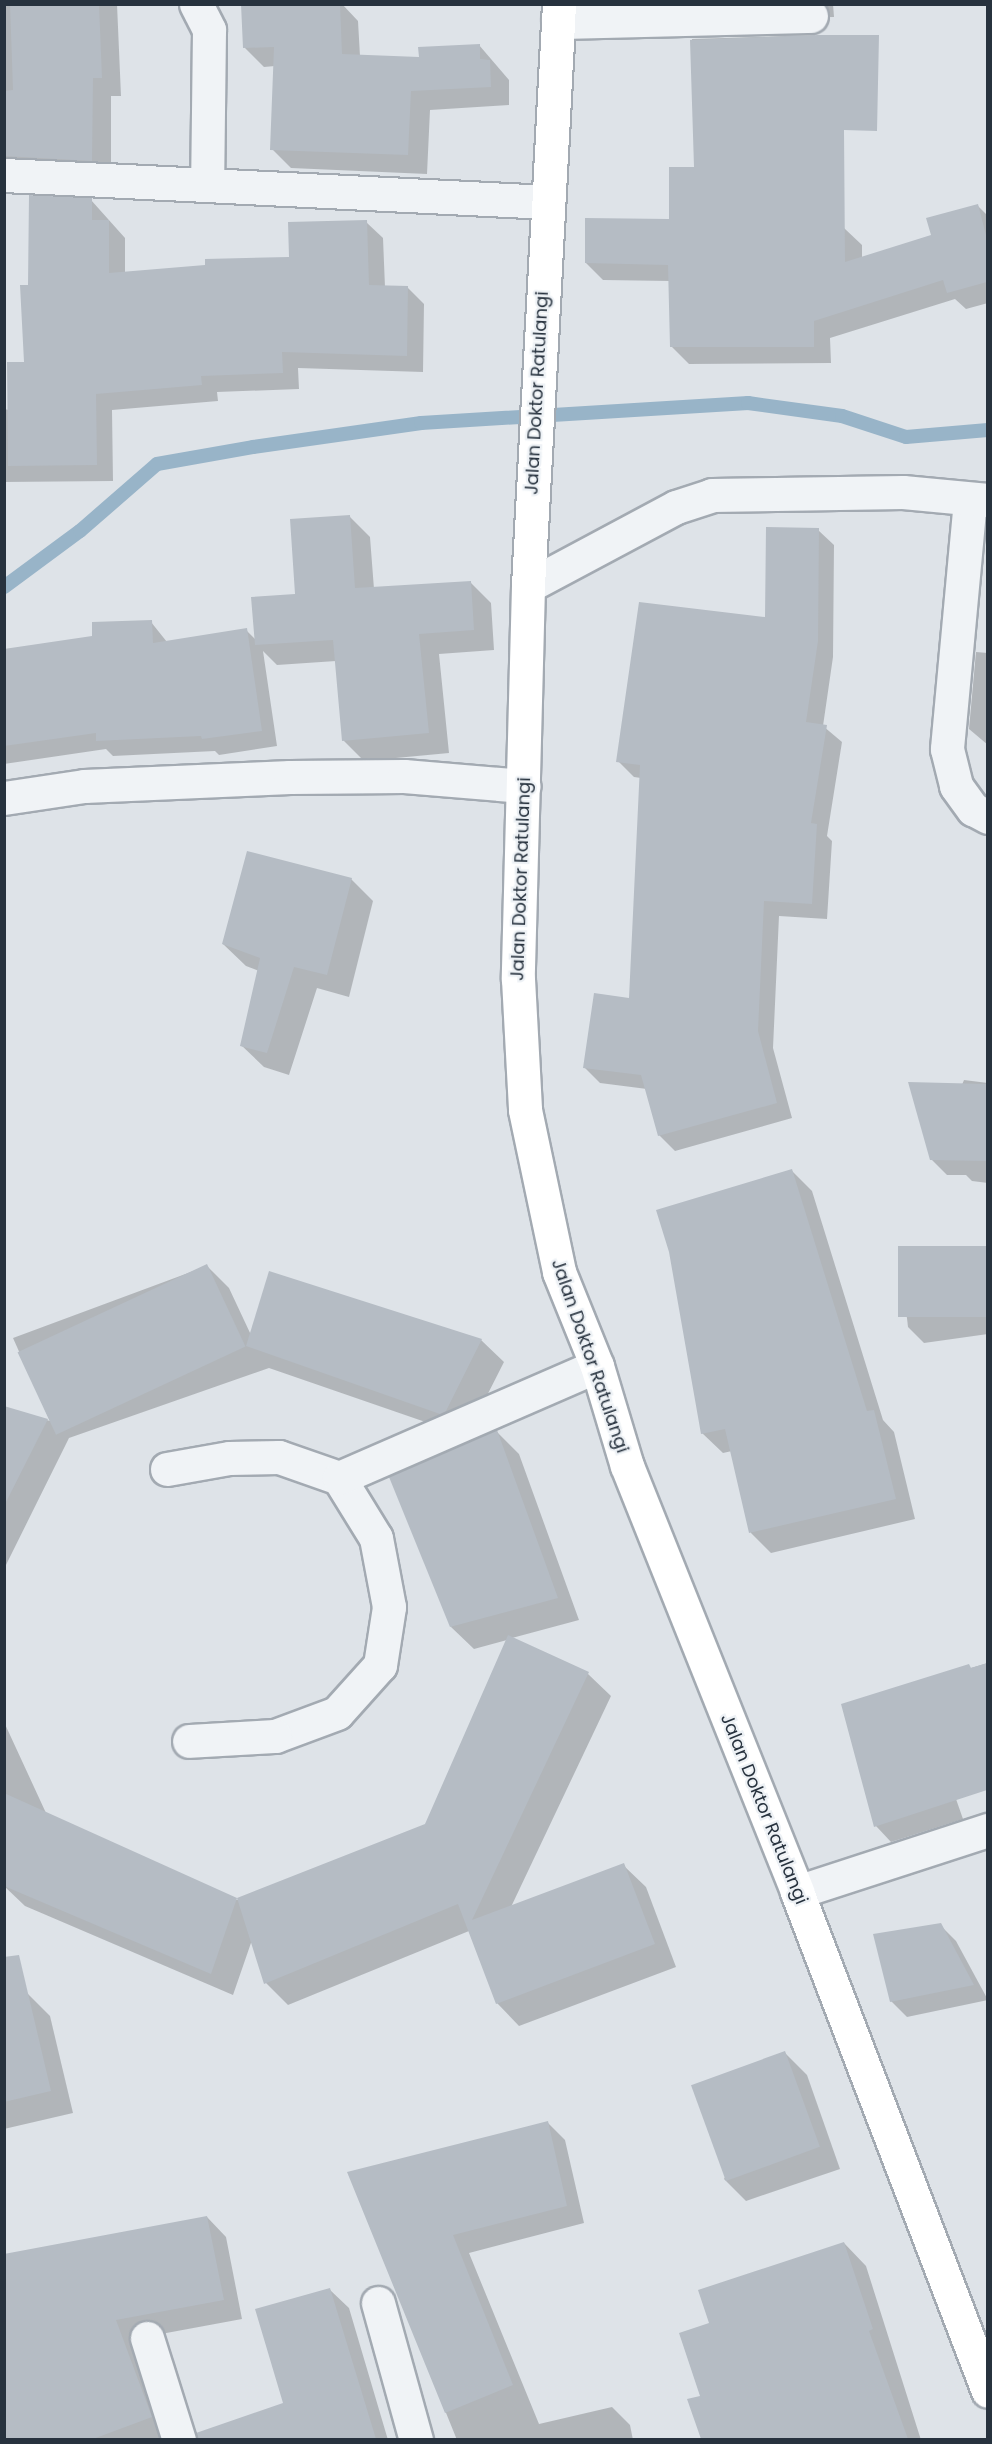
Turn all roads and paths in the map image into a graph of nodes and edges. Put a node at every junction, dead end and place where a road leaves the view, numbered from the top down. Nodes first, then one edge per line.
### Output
1 (196, 4) edge
2 (558, 13) edge
3 (812, 16) dead end
4 (4, 175) edge
5 (207, 185) junction
6 (548, 202) junction
7 (979, 500) edge
8 (528, 585) junction
9 (524, 786) junction
10 (4, 798) edge
11 (987, 817) edge
12 (597, 1366) junction
13 (167, 1469) dead end
14 (339, 1478) junction
15 (189, 1741) dead end
16 (987, 1830) edge
17 (797, 1892) junction
18 (378, 2303) dead end
19 (147, 2338) dead end
20 (987, 2391) edge
21 (179, 2439) edge
22 (416, 2439) edge

1 - 5 street
2 - 3 street
2 - 6 highway, Jalan Doktor Ratulangi
4 - 5 street
5 - 6 street
6 - 8 highway, Jalan Doktor Ratulangi
7 - 8 street
7 - 11 street
8 - 9 highway, Jalan Doktor Ratulangi
9 - 10 street
9 - 12 highway, Jalan Doktor Ratulangi
12 - 14 street
12 - 17 highway, Jalan Doktor Ratulangi
13 - 14 street
14 - 15 street
16 - 17 street
17 - 20 highway, Jalan Doktor Ratulangi
18 - 22 street
19 - 21 street

